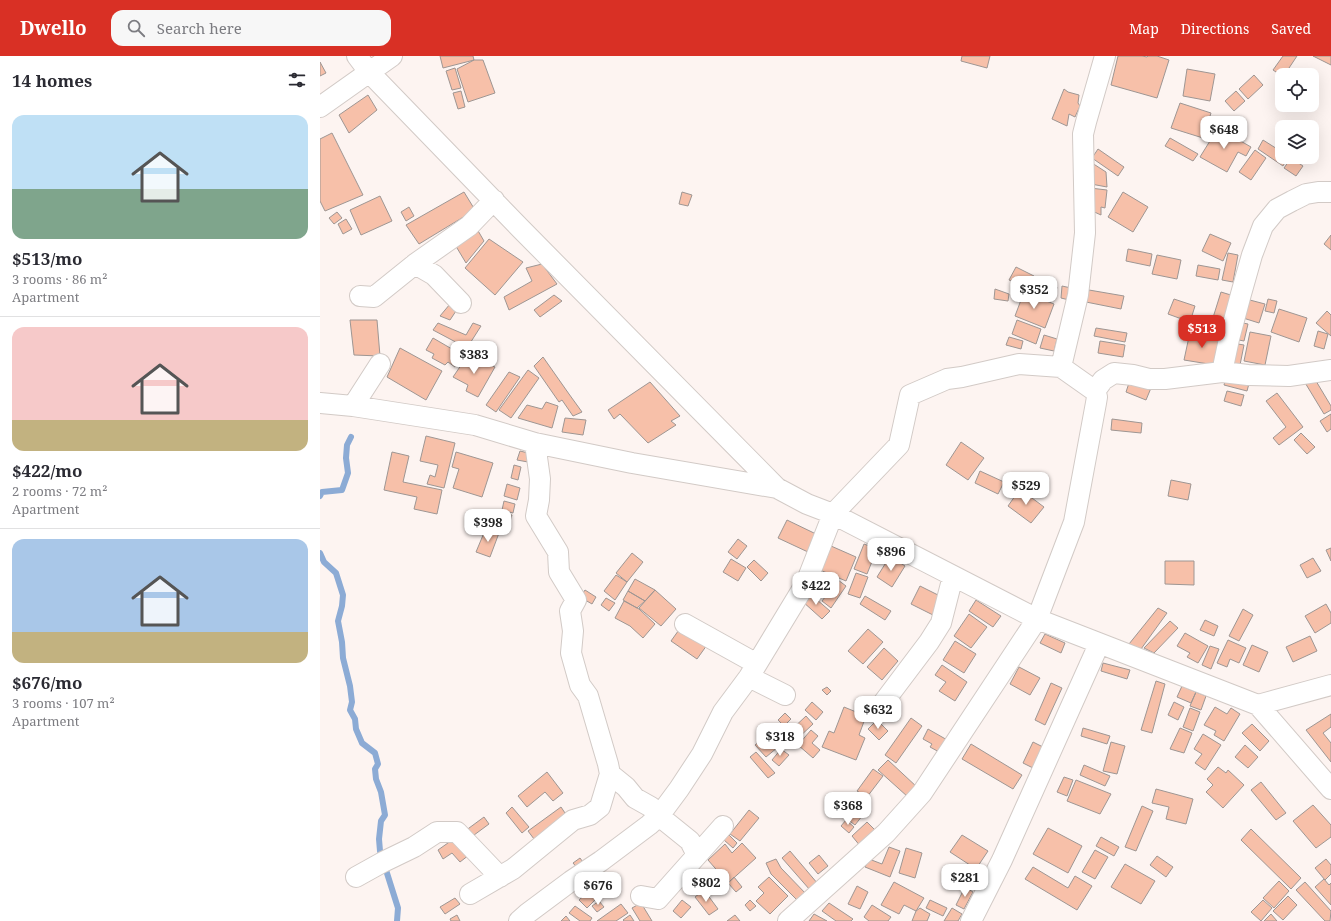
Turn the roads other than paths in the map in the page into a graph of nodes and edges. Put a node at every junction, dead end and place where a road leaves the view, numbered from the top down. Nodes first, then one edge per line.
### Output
1 (392, 56) edge
2 (1106, 56) edge
3 (363, 64) edge
4 (320, 106) edge
5 (1331, 192) edge
6 (494, 200) junction
7 (415, 264) junction
8 (360, 296) dead end
9 (460, 303) dead end
10 (380, 364) dead end
11 (1061, 367) junction
12 (1331, 370) edge
13 (1222, 372) junction
14 (1095, 391) junction
15 (320, 403) edge
16 (353, 406) junction
17 (535, 443) junction
18 (777, 488) junction
19 (833, 514) junction
20 (953, 576) junction
21 (1037, 620) junction
22 (685, 624) dead end
23 (1099, 644) junction
24 (753, 671) junction
25 (1331, 685) edge
26 (785, 695) dead end
27 (883, 703) dead end
28 (1258, 704) junction
29 (610, 774) junction
30 (1331, 789) edge
31 (659, 816) junction
32 (723, 826) dead end
33 (697, 855) junction
34 (356, 877) dead end
35 (500, 877) junction
36 (470, 894) dead end
37 (641, 896) dead end
38 (519, 921) edge
39 (788, 921) edge
40 (971, 921) edge

1 - 3 street
2 - 11 street
3 - 4 street
3 - 6 street
5 - 13 street
6 - 7 street
6 - 18 street
7 - 8 street
7 - 9 street
10 - 16 street
11 - 14 street
11 - 19 street
12 - 13 street
13 - 14 street
14 - 21 street
15 - 16 street
16 - 17 street
17 - 18 street
17 - 29 street
18 - 19 street
19 - 20 street
19 - 24 street
20 - 21 street
20 - 27 street
21 - 23 street
21 - 39 street
22 - 24 street
23 - 28 street
23 - 40 street
24 - 26 street
24 - 31 street
25 - 28 street
28 - 30 street
29 - 31 street
29 - 35 street
31 - 33 street
31 - 38 street
32 - 33 street
33 - 37 street
34 - 35 street
35 - 36 street

